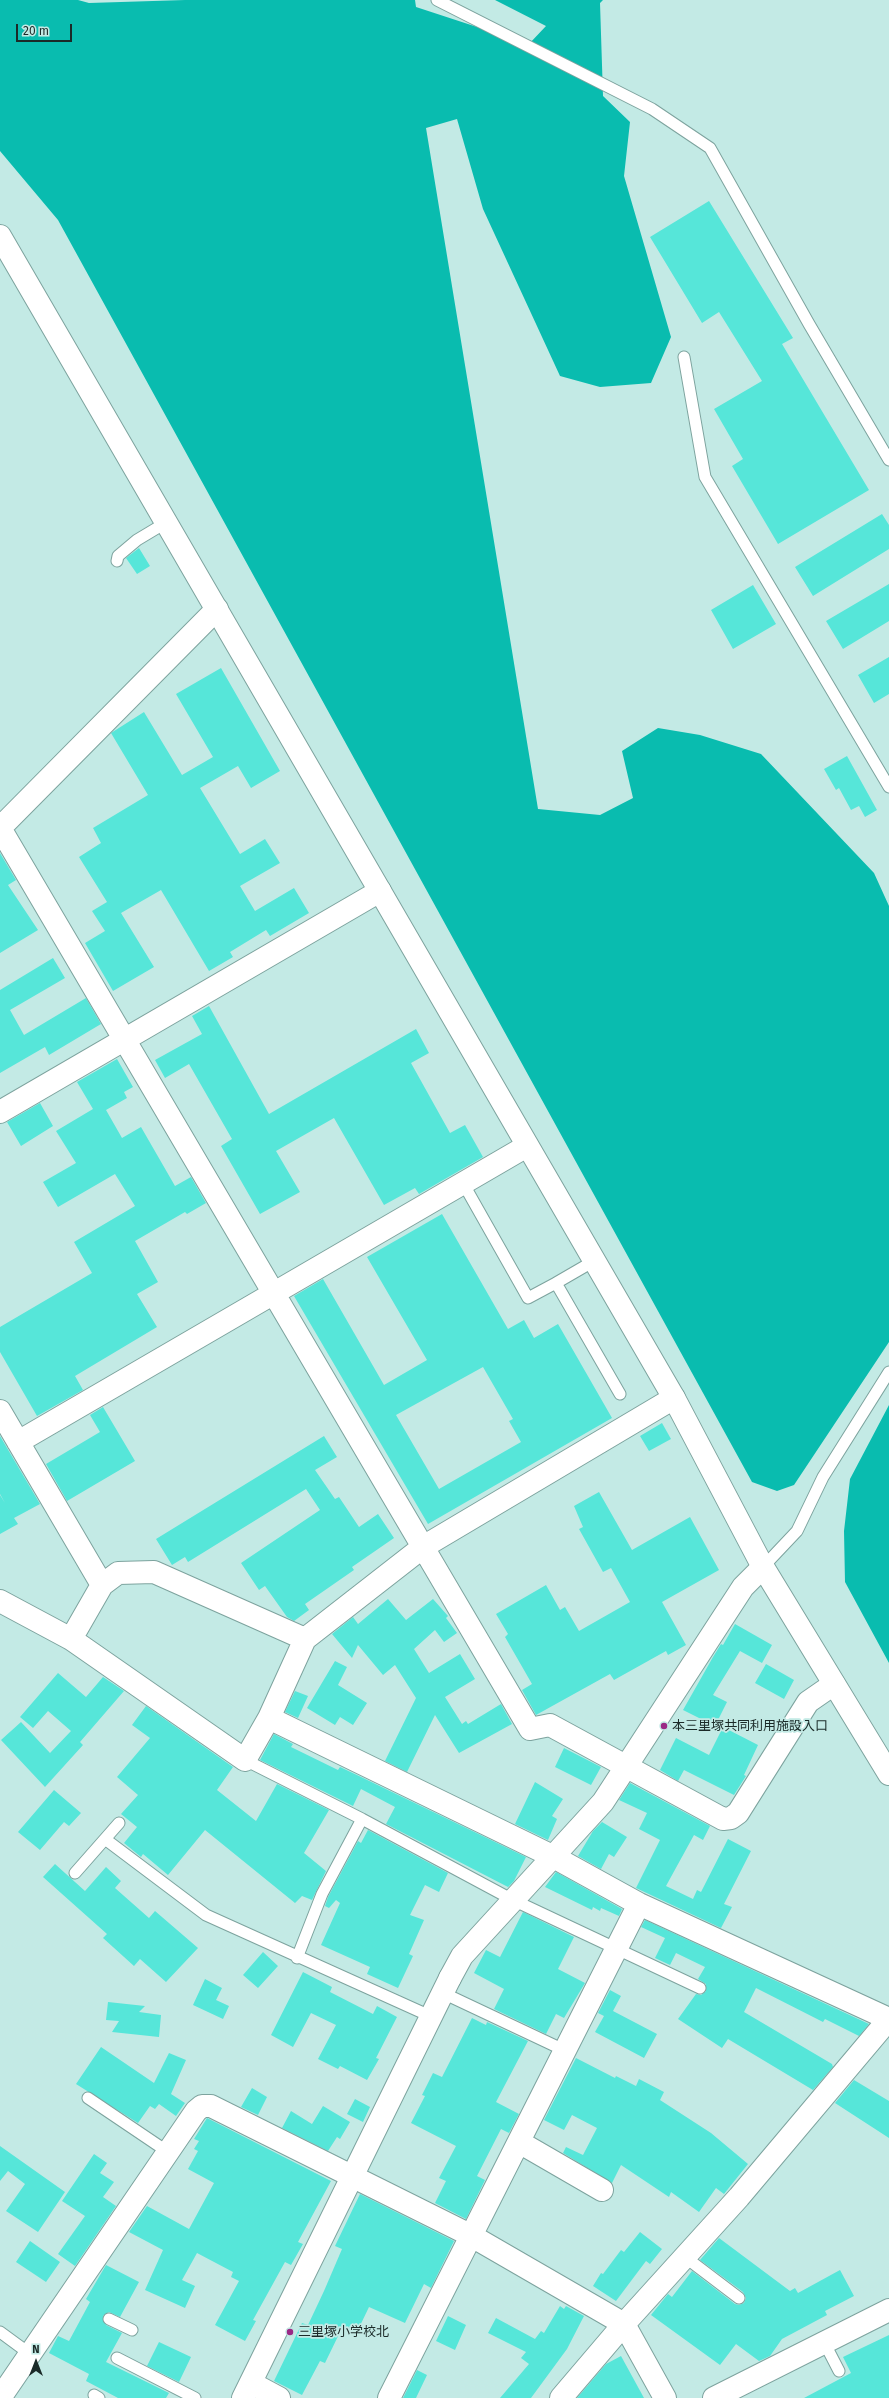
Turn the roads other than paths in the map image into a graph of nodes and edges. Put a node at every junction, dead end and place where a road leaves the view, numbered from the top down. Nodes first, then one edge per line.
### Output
1 (437, 0) edge
2 (0, 236) edge
3 (684, 357) dead end
4 (889, 460) edge
5 (167, 522) junction
6 (116, 561) dead end
7 (217, 609) junction
8 (889, 787) edge
9 (0, 828) edge
10 (380, 891) junction
11 (125, 1040) junction
12 (0, 1112) edge
13 (526, 1146) junction
14 (463, 1183) junction
15 (594, 1261) junction
16 (556, 1283) junction
17 (274, 1294) junction
18 (889, 1372) edge
19 (620, 1394) dead end
20 (674, 1398) junction
21 (0, 1411) edge
22 (18, 1442) junction
23 (423, 1547) junction
24 (763, 1567) junction
25 (102, 1585) junction
26 (0, 1601) edge
27 (71, 1639) junction
28 (305, 1639) junction
29 (834, 1684) junction
30 (268, 1718) junction
31 (245, 1760) junction
32 (628, 1767) junction
33 (889, 1774) edge
34 (362, 1819) junction
35 (119, 1823) dead end
36 (105, 1839) junction
37 (552, 1856) junction
38 (75, 1873) dead end
39 (513, 1900) junction
40 (639, 1904) junction
41 (616, 1948) junction
42 (297, 1958) junction
43 (446, 1985) junction
44 (700, 1988) dead end
45 (430, 2016) junction
46 (566, 2051) junction
47 (88, 2098) dead end
48 (519, 2142) junction
49 (168, 2152) junction
50 (354, 2176) junction
51 (602, 2190) dead end
52 (470, 2235) junction
53 (684, 2257) junction
54 (739, 2298) dead end
55 (889, 2310) edge
56 (110, 2319) dead end
57 (624, 2324) junction
58 (132, 2330) dead end
59 (0, 2332) edge
60 (824, 2342) junction
61 (30, 2354) junction
62 (117, 2358) dead end
63 (839, 2371) dead end
64 (247, 2391) edge
65 (0, 2398) edge
66 (194, 2398) edge
67 (279, 2398) edge
68 (389, 2398) edge
69 (561, 2398) edge
70 (665, 2398) edge
71 (714, 2398) edge

1 - 4 lane
2 - 5 street
3 - 8 lane
5 - 6 lane
5 - 7 street
7 - 9 street
7 - 10 street
9 - 11 street
10 - 11 street
10 - 13 street
11 - 12 street
11 - 17 street
13 - 14 street
13 - 15 street
14 - 16 lane
14 - 17 street
15 - 16 lane
15 - 20 street
16 - 19 lane
17 - 22 street
17 - 23 street
18 - 24 lane
20 - 23 street
20 - 24 street
21 - 22 street
22 - 25 street
23 - 28 street
23 - 32 street
24 - 29 street
24 - 32 street
25 - 27 street
25 - 28 street
26 - 27 street
27 - 31 street
28 - 30 street
29 - 32 street
29 - 33 street
30 - 31 street
30 - 37 street
31 - 34 lane
32 - 37 street
34 - 39 lane
34 - 42 lane
35 - 36 lane
36 - 38 lane
36 - 42 lane
37 - 39 street
37 - 40 street
39 - 41 lane
39 - 43 street
40 - 41 street
40 - 53 street
41 - 44 lane
41 - 46 street
42 - 45 lane
43 - 45 street
43 - 46 lane
45 - 50 street
46 - 48 street
47 - 49 lane
48 - 51 street
48 - 52 street
49 - 50 street
49 - 61 street
50 - 52 street
50 - 64 street
52 - 57 street
52 - 68 street
53 - 54 lane
53 - 57 street
55 - 60 street
56 - 58 lane
57 - 69 street
57 - 70 street
59 - 61 lane
60 - 63 lane
60 - 71 street
61 - 65 street
62 - 66 lane
64 - 67 street

